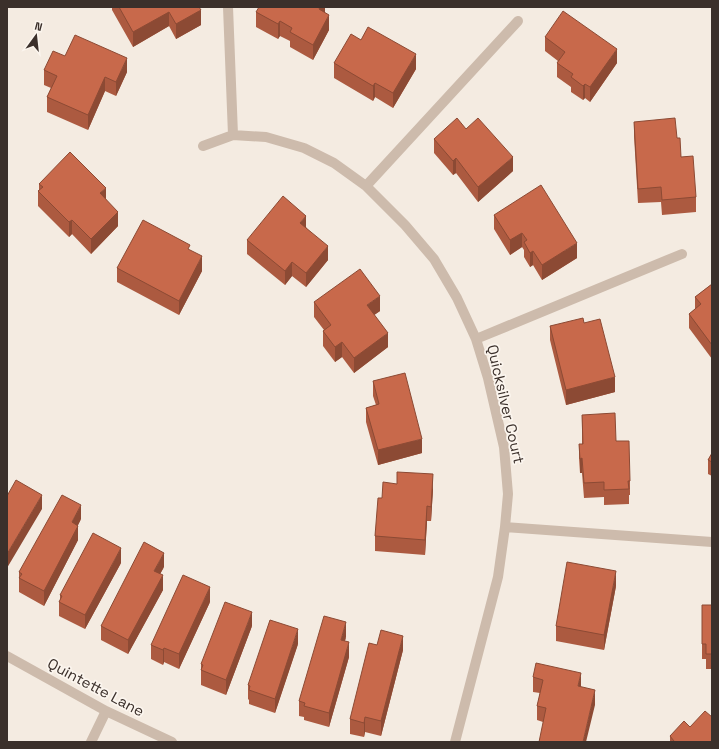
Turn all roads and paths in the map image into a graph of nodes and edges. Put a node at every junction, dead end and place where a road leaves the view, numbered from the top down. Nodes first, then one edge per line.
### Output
1 (228, 7) edge
2 (518, 20) dead end
3 (233, 135) junction
4 (203, 146) dead end
5 (366, 186) junction
6 (682, 254) dead end
7 (476, 339) junction
8 (505, 527) junction
9 (712, 542) edge
10 (7, 656) edge
11 (106, 711) junction
12 (91, 742) edge
13 (172, 742) edge
14 (455, 742) edge

1 - 3 street
2 - 5 street
3 - 4 street, Quicksilver Court
3 - 5 street, Quicksilver Court
5 - 7 street, Quicksilver Court
6 - 7 street
7 - 8 street, Quicksilver Court
8 - 9 street
8 - 14 street, Quicksilver Court
10 - 11 street, Quintette Lane
11 - 12 street
11 - 13 street, Quintette Lane

